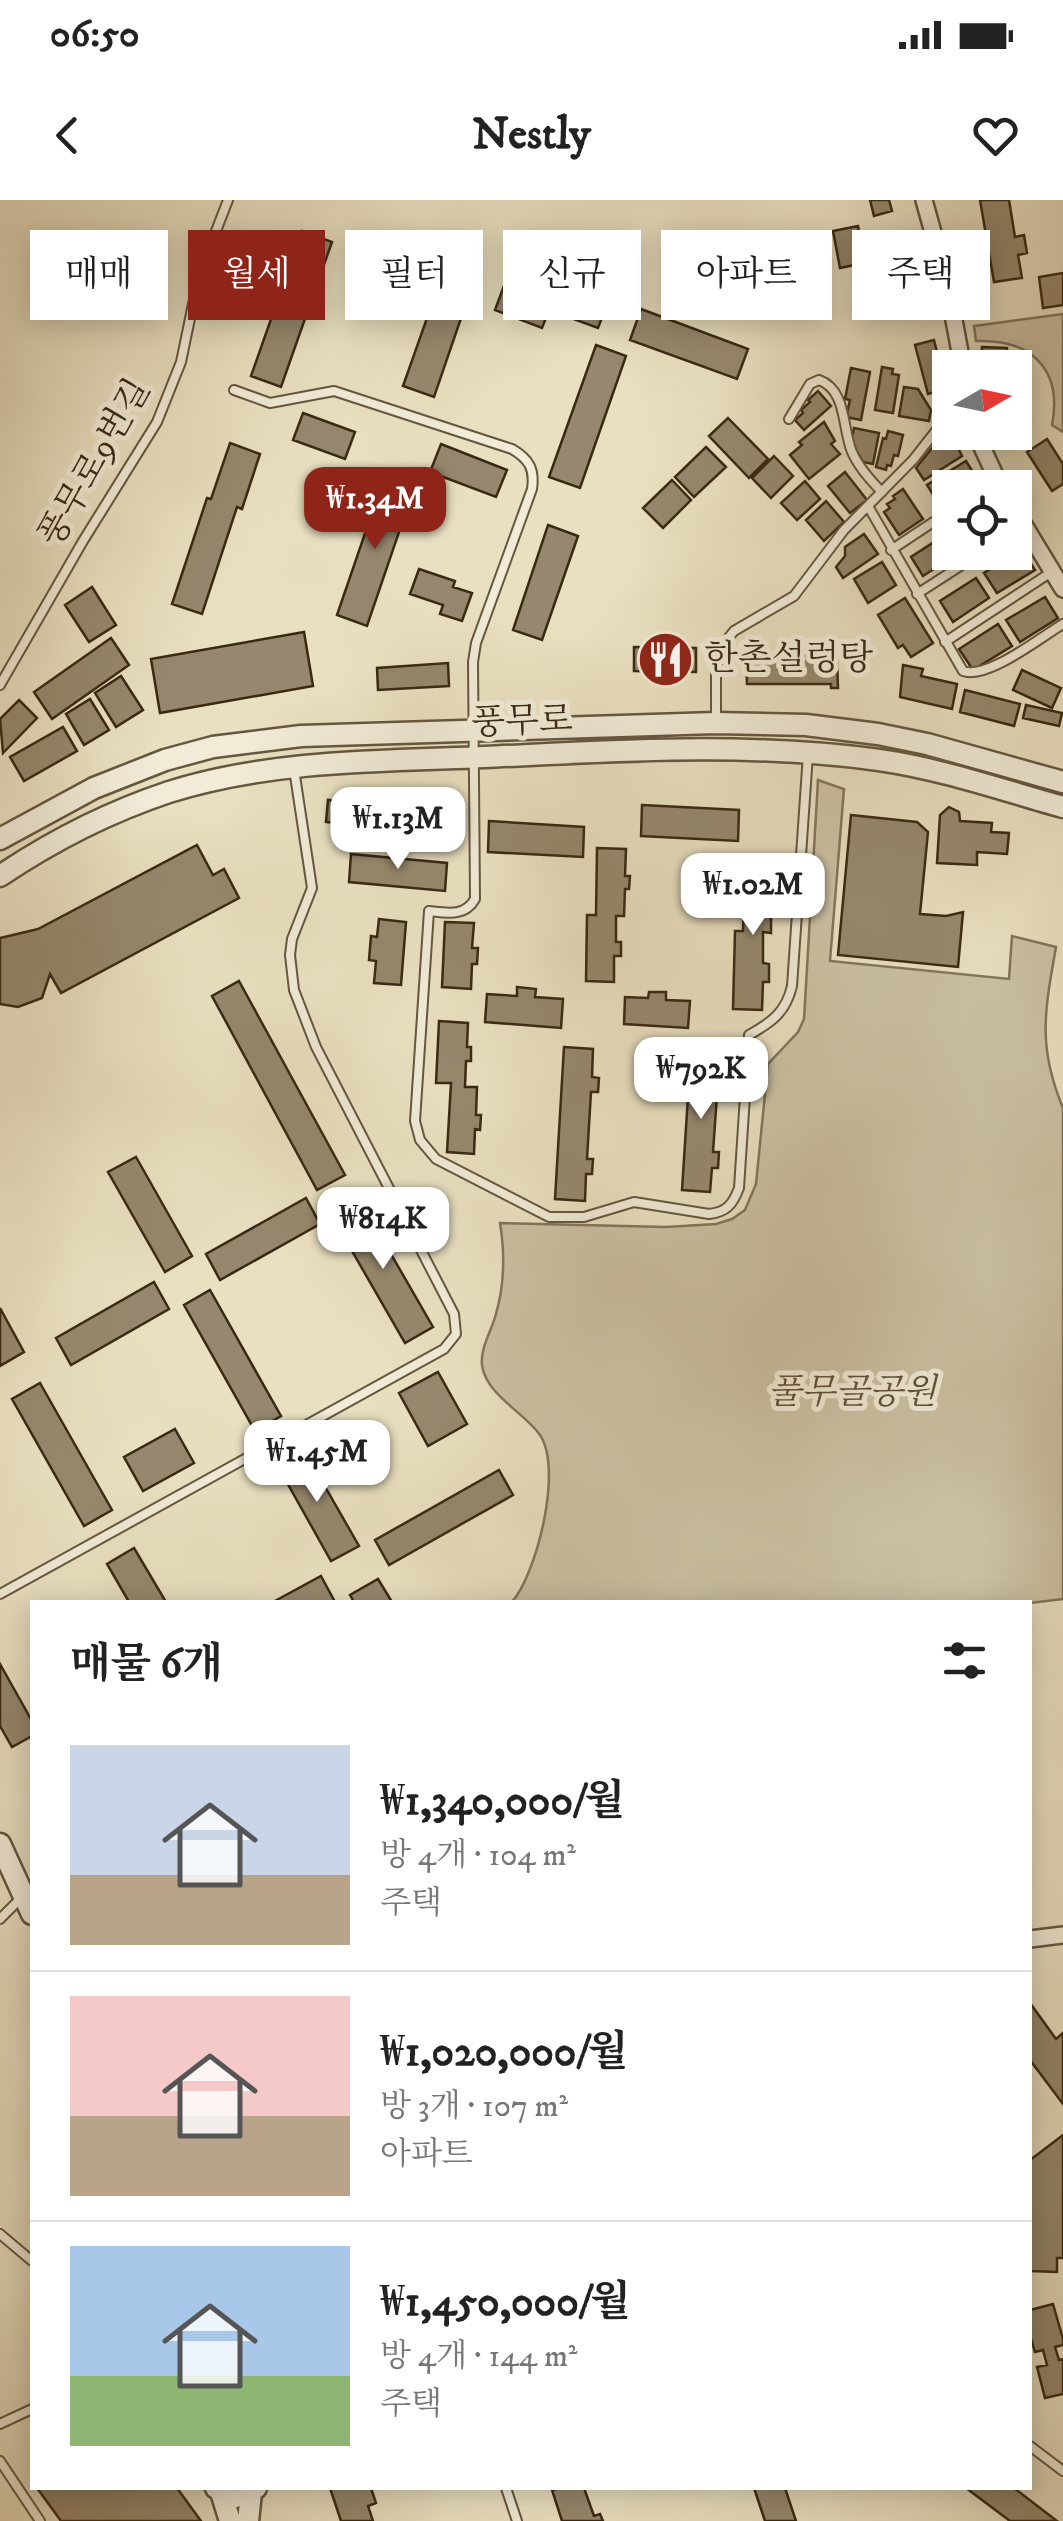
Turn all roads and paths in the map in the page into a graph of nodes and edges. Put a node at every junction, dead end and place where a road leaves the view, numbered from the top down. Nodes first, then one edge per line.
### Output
1 (228, 200) edge
2 (924, 200) edge
3 (959, 350) edge
4 (234, 390) dead end
5 (789, 419) dead end
6 (932, 434) edge
7 (882, 492) junction
8 (868, 506) junction
9 (932, 523) edge
10 (1032, 544) edge
11 (891, 550) junction
12 (954, 570) edge
13 (1052, 571) junction
14 (1063, 589) edge
15 (916, 594) junction
16 (1063, 624) edge
17 (945, 642) junction
18 (0, 685) edge
19 (716, 723) junction
20 (472, 728) junction
21 (808, 752) junction
22 (474, 757) junction
23 (294, 768) junction
24 (1063, 782) edge
25 (1063, 806) edge
26 (0, 840) edge
27 (0, 876) edge
28 (0, 1594) edge
29 (0, 1844) edge
30 (28, 1904) edge
31 (0, 1919) edge
32 (1063, 1935) edge
33 (1032, 1939) edge
34 (0, 2234) edge
35 (30, 2259) edge
36 (30, 2410) edge
37 (0, 2424) edge
38 (1032, 2448) edge
39 (0, 2461) edge
40 (1063, 2471) edge
41 (218, 2490) edge
42 (254, 2490) edge
43 (507, 2490) edge
44 (40, 2521) edge
45 (230, 2521) edge
46 (248, 2521) edge
47 (517, 2521) edge

1 - 18 lane, 풍무로9번길
2 - 3 street
4 - 20 lane
5 - 7 lane
6 - 7 lane
7 - 8 lane
8 - 11 lane
8 - 19 lane
9 - 11 lane
10 - 13 street
11 - 15 lane
12 - 15 lane
13 - 14 street
13 - 17 lane
15 - 17 lane
16 - 17 lane
19 - 20 street, 풍무로
19 - 24 street, 풍무로
20 - 22 lane
20 - 26 street, 풍무로
21 - 22 street, 풍무로
21 - 22 lane
21 - 25 street, 풍무로
22 - 23 street, 풍무로
23 - 27 street, 풍무로
23 - 28 lane
29 - 30 street
30 - 31 lane
32 - 33 street
34 - 35 lane
36 - 37 lane
38 - 40 lane
39 - 44 lane
41 - 42 street
41 - 45 street
42 - 46 street
43 - 47 lane

